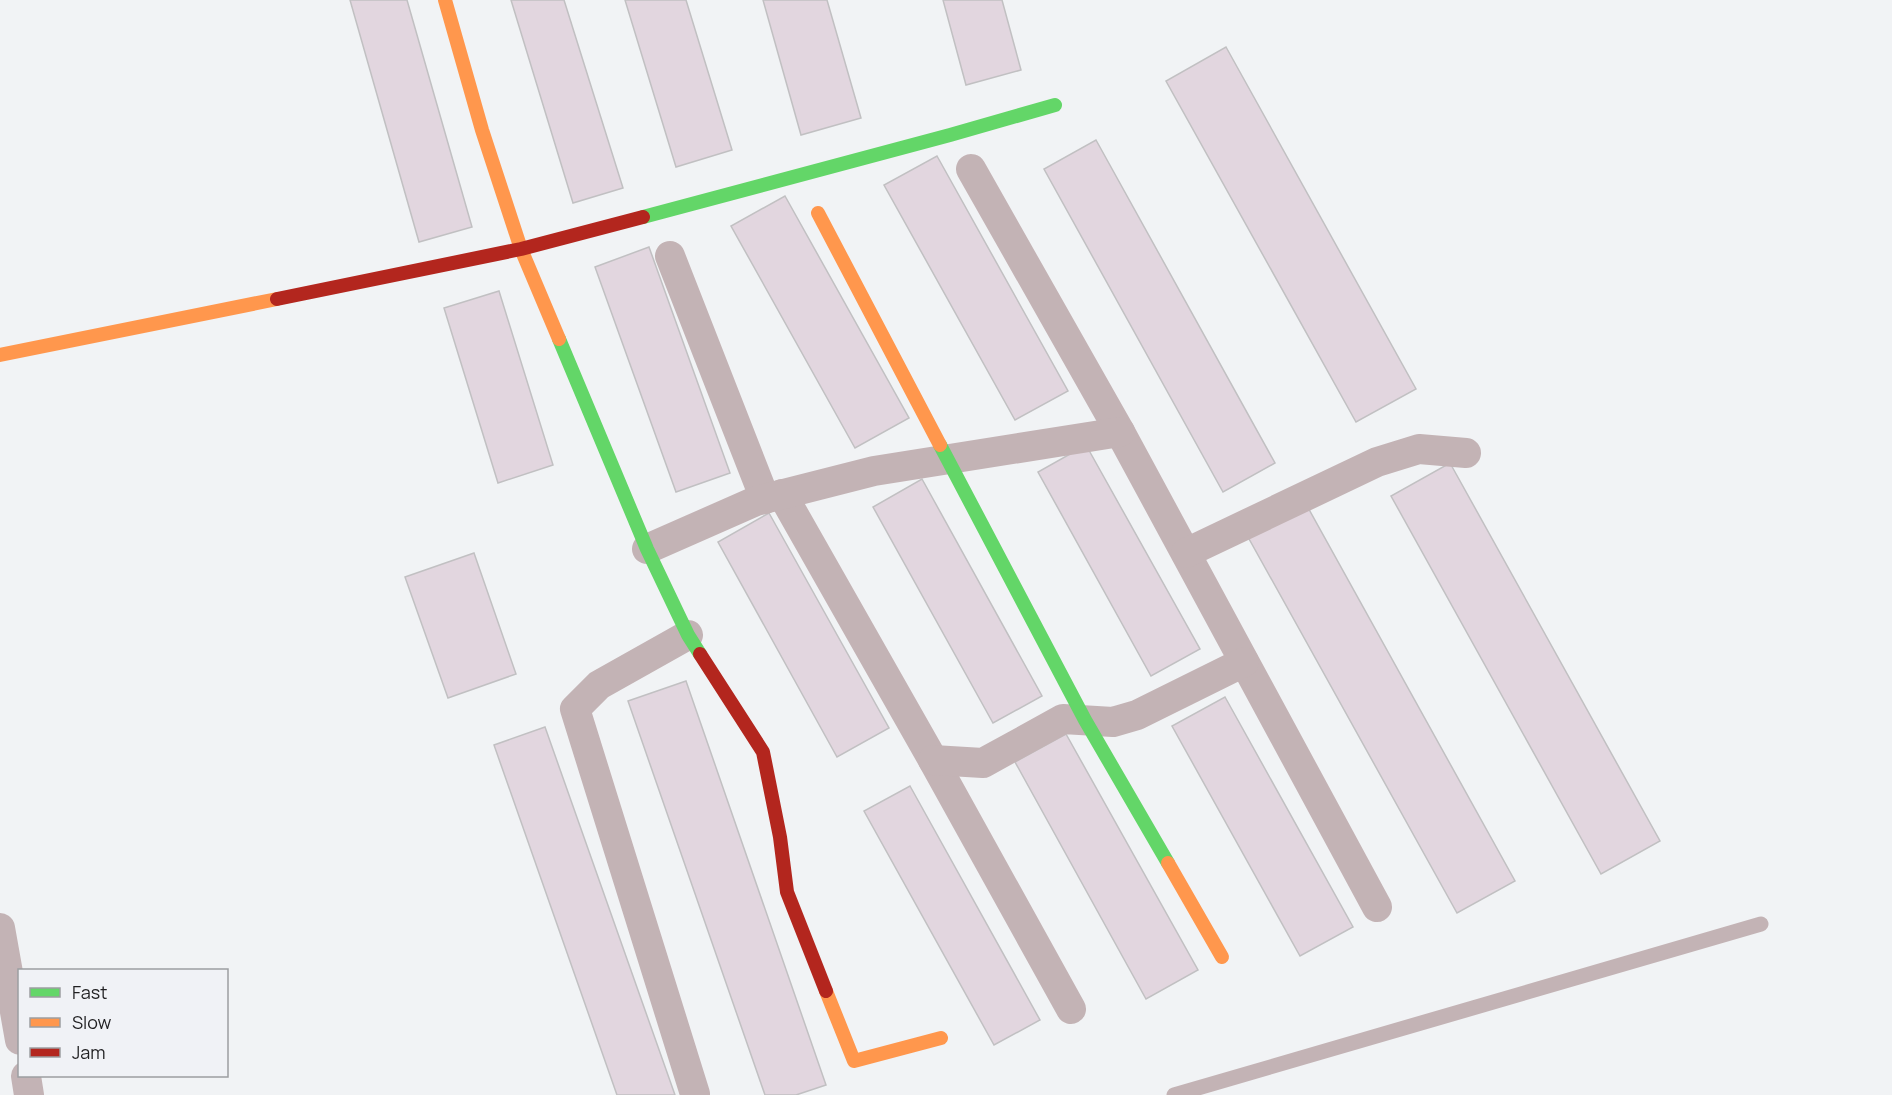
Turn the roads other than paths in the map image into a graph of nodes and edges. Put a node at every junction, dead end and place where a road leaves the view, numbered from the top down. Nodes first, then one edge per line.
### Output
1 (445, 0) edge
2 (1055, 105) dead end
3 (971, 169) dead end
4 (818, 213) dead end
5 (521, 249) junction
6 (670, 256) dead end
7 (0, 354) edge
8 (1120, 432) junction
9 (1466, 453) dead end
10 (948, 459) junction
11 (773, 497) junction
12 (647, 549) junction
13 (1186, 553) junction
14 (688, 635) junction
15 (1244, 662) junction
16 (1085, 720) junction
17 (933, 760) junction
18 (1377, 907) dead end
19 (1761, 924) dead end
20 (0, 928) edge
21 (1222, 957) dead end
22 (1071, 1008) dead end
23 (18, 1029) edge
24 (941, 1038) dead end
25 (26, 1077) edge
26 (695, 1094) edge
27 (29, 1095) edge
28 (1174, 1095) edge

1 - 5 street
2 - 5 street
3 - 8 street
4 - 10 street
5 - 7 street
5 - 12 street
6 - 11 street
8 - 10 street
8 - 13 street
9 - 13 street
10 - 11 street
10 - 16 street
11 - 12 street
11 - 17 street
12 - 14 street
13 - 15 street
14 - 24 street
14 - 26 street
15 - 16 street
15 - 18 street
16 - 17 street
16 - 21 street
17 - 22 street
19 - 28 lane
20 - 23 street
25 - 27 street

